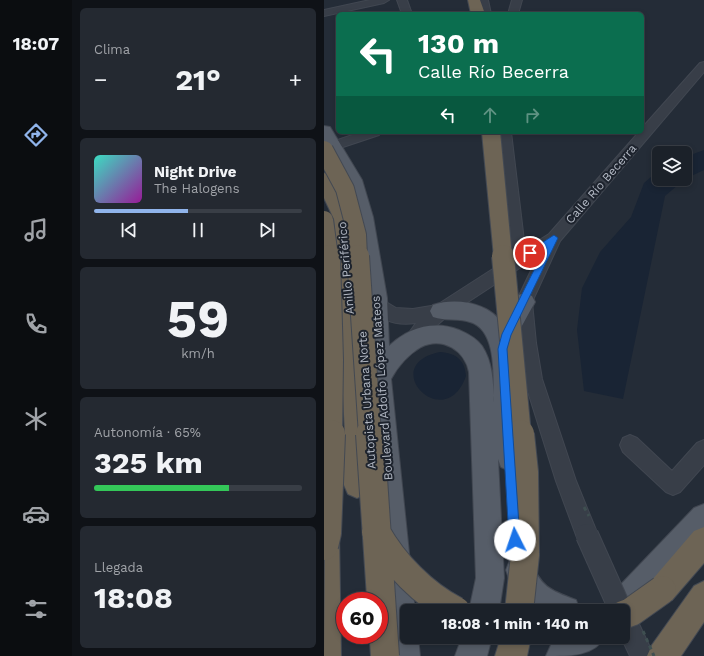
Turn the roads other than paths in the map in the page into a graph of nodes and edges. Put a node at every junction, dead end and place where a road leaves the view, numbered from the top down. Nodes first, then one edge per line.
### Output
1 (384, 0) edge
2 (402, 0) edge
3 (474, 0) edge
4 (482, 0) edge
5 (517, 0) edge
6 (324, 12) edge
7 (406, 12) edge
8 (477, 12) edge
9 (485, 12) edge
10 (514, 12) edge
11 (704, 65) edge
12 (365, 134) edge
13 (491, 134) edge
14 (505, 134) edge
15 (327, 142) edge
16 (324, 179) edge
17 (324, 201) edge
18 (324, 220) edge
19 (554, 238) junction
20 (518, 260) junction
21 (376, 298) junction
22 (524, 302) junction
23 (441, 311) junction
24 (324, 338) edge
25 (414, 340) junction
26 (503, 349) junction
27 (379, 377) junction
28 (356, 411) junction
29 (385, 443) junction
30 (630, 445) dead end
31 (704, 450) edge
32 (704, 518) edge
33 (704, 541) edge
34 (324, 546) edge
35 (367, 592) edge
36 (704, 596) edge
37 (445, 604) edge
38 (485, 604) edge
39 (520, 604) edge
40 (547, 604) edge
41 (616, 604) edge
42 (626, 604) edge
43 (704, 606) edge
44 (630, 612) edge
45 (630, 633) edge
46 (370, 644) edge
47 (475, 644) edge
48 (514, 644) edge
49 (580, 644) edge
50 (325, 656) edge
51 (371, 656) edge
52 (385, 656) edge
53 (404, 656) edge
54 (471, 656) edge
55 (511, 656) edge
56 (562, 656) edge
57 (642, 656) edge
58 (664, 656) edge

1 - 6 street
2 - 7 street
3 - 8 highway
4 - 9 street
5 - 10 street
11 - 19 street, Calle Río Becerra
12 - 15 street
13 - 39 highway, bridge
14 - 20 street
15 - 21 main road, Boulevard Adolfo López Mateos
15 - 52 highway, Autopista Urbana Norte, bridge
16 - 28 highway, Anillo Periférico
17 - 37 highway, bridge
18 - 34 highway, bridge
19 - 20 street, Calle Río Becerra
19 - 22 street
20 - 23 street, Calle Río Becerra
21 - 23 street, Calle Río Becerra
21 - 27 main road, Boulevard Adolfo López Mateos
22 - 26 main road
22 - 41 street, bridge
23 - 25 street, Calle Río Becerra
23 - 26 main road
24 - 50 highway
25 - 27 main road
25 - 38 main road
26 - 40 main road
27 - 29 main road, Boulevard Adolfo López Mateos
28 - 29 highway
28 - 35 highway, Anillo Periférico
29 - 53 main road, Boulevard Adolfo López Mateos
30 - 31 street
32 - 42 main road
33 - 44 highway, bridge
36 - 58 highway
43 - 58 main road
45 - 57 street
46 - 51 highway
47 - 54 main road
48 - 55 highway
49 - 56 main road

